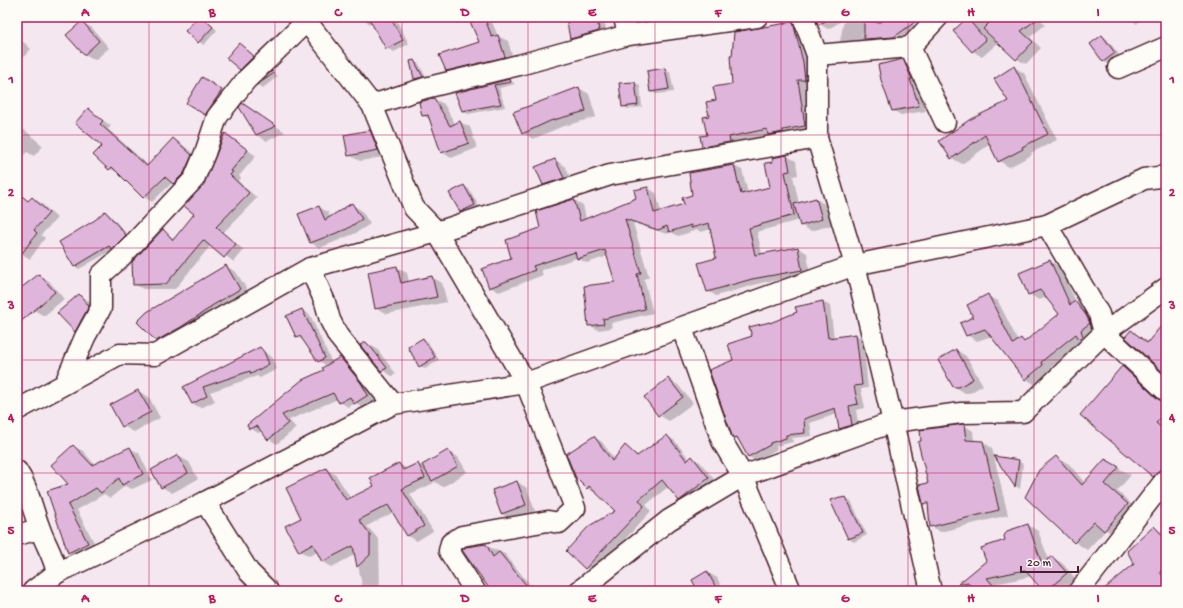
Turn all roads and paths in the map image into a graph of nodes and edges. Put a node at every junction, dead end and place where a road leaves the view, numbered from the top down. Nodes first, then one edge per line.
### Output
1 (757, 17) edge
2 (803, 17) edge
3 (938, 17) edge
4 (309, 20) edge
5 (626, 26) edge
6 (910, 47) junction
7 (1166, 47) edge
8 (817, 55) junction
9 (1118, 68) dead end
10 (372, 105) junction
11 (945, 122) dead end
12 (817, 138) junction
13 (1166, 176) edge
14 (1047, 225) junction
15 (437, 232) junction
16 (855, 265) junction
17 (310, 268) junction
18 (1166, 288) edge
19 (682, 328) junction
20 (1104, 333) junction
21 (64, 383) junction
22 (526, 383) junction
23 (1166, 391) edge
24 (393, 404) junction
25 (17, 410) edge
26 (893, 422) junction
27 (17, 471) edge
28 (743, 476) junction
29 (1166, 479) edge
30 (205, 502) junction
31 (39, 529) junction
32 (17, 535) edge
33 (57, 573) junction
34 (33, 591) edge
35 (268, 591) edge
36 (475, 591) edge
37 (579, 591) edge
38 (792, 591) edge
39 (931, 591) edge
40 (1079, 591) edge

1 - 5 street
2 - 8 street
3 - 6 street
4 - 10 street
4 - 21 street
5 - 10 street
6 - 8 street
6 - 11 street
7 - 9 street
8 - 12 street
10 - 15 street
12 - 15 street
12 - 16 street
13 - 14 street
14 - 16 street
14 - 20 street
15 - 17 street
15 - 22 street
16 - 19 street
16 - 26 street
17 - 21 street
17 - 24 street
18 - 20 street
19 - 22 street
19 - 28 street
20 - 23 street
20 - 26 street
21 - 25 street
22 - 24 street
22 - 36 street
24 - 30 street
26 - 28 street
26 - 39 street
27 - 31 street
28 - 37 street
28 - 38 street
29 - 40 street
30 - 33 street
30 - 35 street
31 - 32 street
31 - 33 street
33 - 34 street

